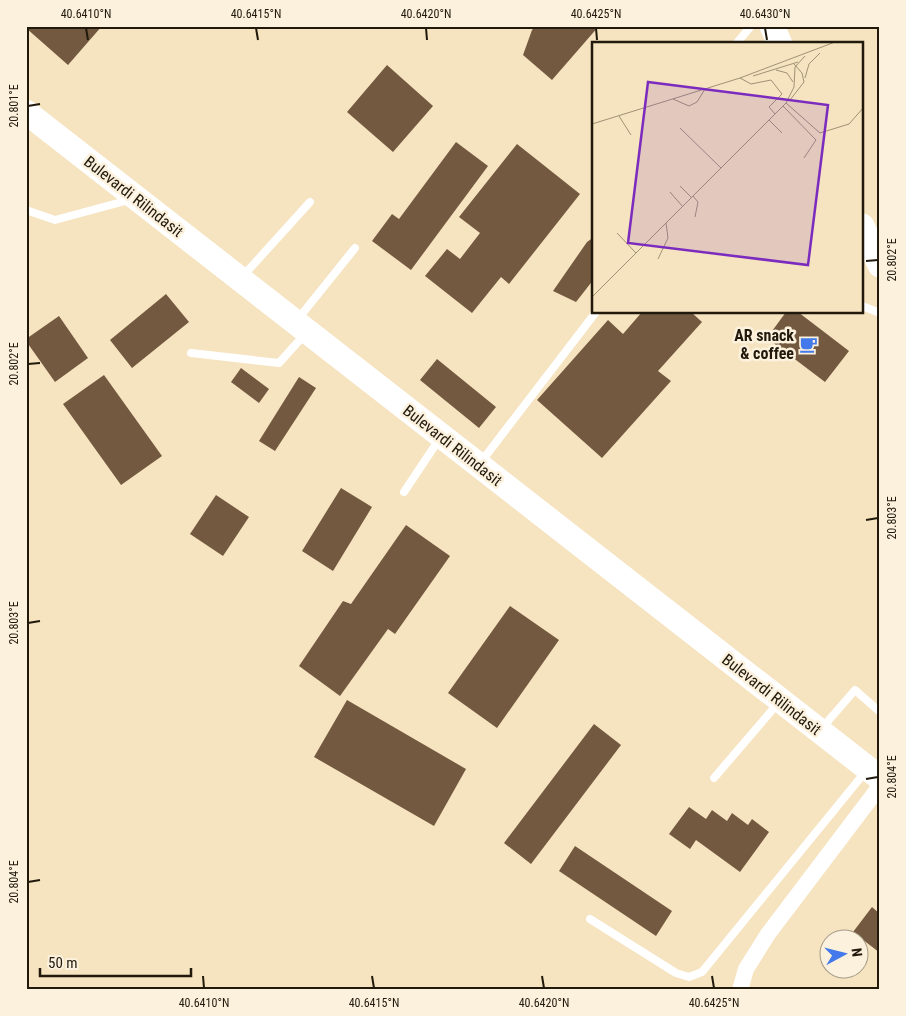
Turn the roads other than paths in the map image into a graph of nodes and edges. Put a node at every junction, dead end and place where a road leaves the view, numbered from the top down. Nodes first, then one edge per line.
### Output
1 (751, 26) edge
2 (772, 26) edge
3 (738, 42) edge
4 (779, 42) edge
5 (26, 112) edge
6 (136, 198) junction
7 (310, 202) dead end
8 (26, 210) edge
9 (864, 230) edge
10 (355, 248) dead end
11 (880, 264) edge
12 (240, 279) junction
13 (864, 307) edge
14 (880, 313) edge
15 (594, 314) edge
16 (301, 327) junction
17 (191, 353) dead end
18 (441, 436) junction
19 (478, 465) junction
20 (404, 492) dead end
21 (780, 701) junction
22 (880, 712) edge
23 (820, 731) junction
24 (714, 778) dead end
25 (876, 778) edge
26 (590, 919) dead end
27 (740, 990) edge

1 - 3 lane
2 - 4 main road
5 - 6 main road, Bulevardi Rilindasit
6 - 8 lane
6 - 12 main road, Bulevardi Rilindasit
7 - 12 lane
9 - 11 main road
10 - 16 lane
12 - 16 main road, Bulevardi Rilindasit
13 - 14 lane
15 - 19 lane
16 - 17 lane
16 - 18 main road, Bulevardi Rilindasit
18 - 19 main road, Bulevardi Rilindasit
18 - 20 lane
19 - 21 main road, Bulevardi Rilindasit
21 - 23 main road, Bulevardi Rilindasit
21 - 24 lane
22 - 23 lane
23 - 25 main road, Bulevardi Rilindasit
25 - 26 lane
25 - 27 street

